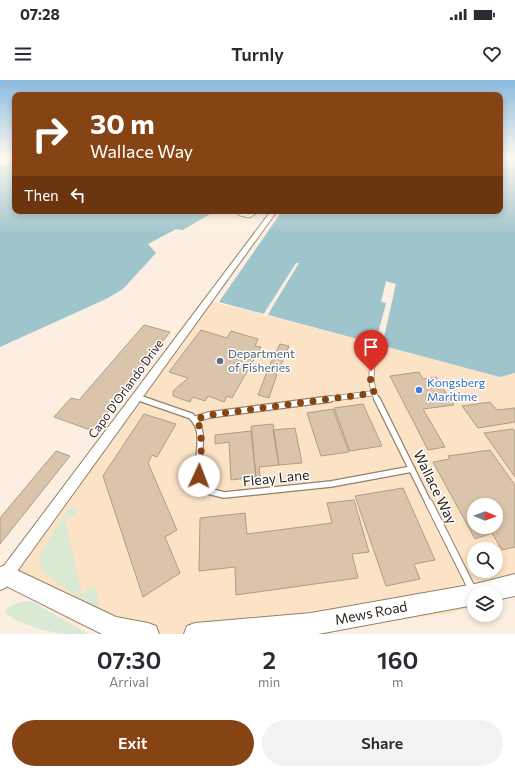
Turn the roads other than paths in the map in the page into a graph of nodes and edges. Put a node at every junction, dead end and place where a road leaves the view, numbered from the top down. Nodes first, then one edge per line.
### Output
1 (240, 214) dead end
2 (252, 214) edge
3 (272, 214) edge
4 (378, 346) dead end
5 (374, 393) junction
6 (137, 397) junction
7 (196, 419) junction
8 (412, 469) junction
9 (3, 579) edge
10 (515, 585) edge
11 (470, 586) edge
12 (503, 588) edge
13 (467, 594) edge
14 (148, 634) edge
15 (195, 634) edge

1 - 2 lane
3 - 6 street, Capo D'Orlando Drive
4 - 5 lane, Wallace Way
5 - 7 lane
5 - 8 lane, Wallace Way
6 - 7 lane
6 - 9 street, Capo D'Orlando Drive
7 - 8 lane, Fleay Lane
8 - 11 lane, Wallace Way
9 - 14 street
10 - 12 street
13 - 15 street, Mews Road

